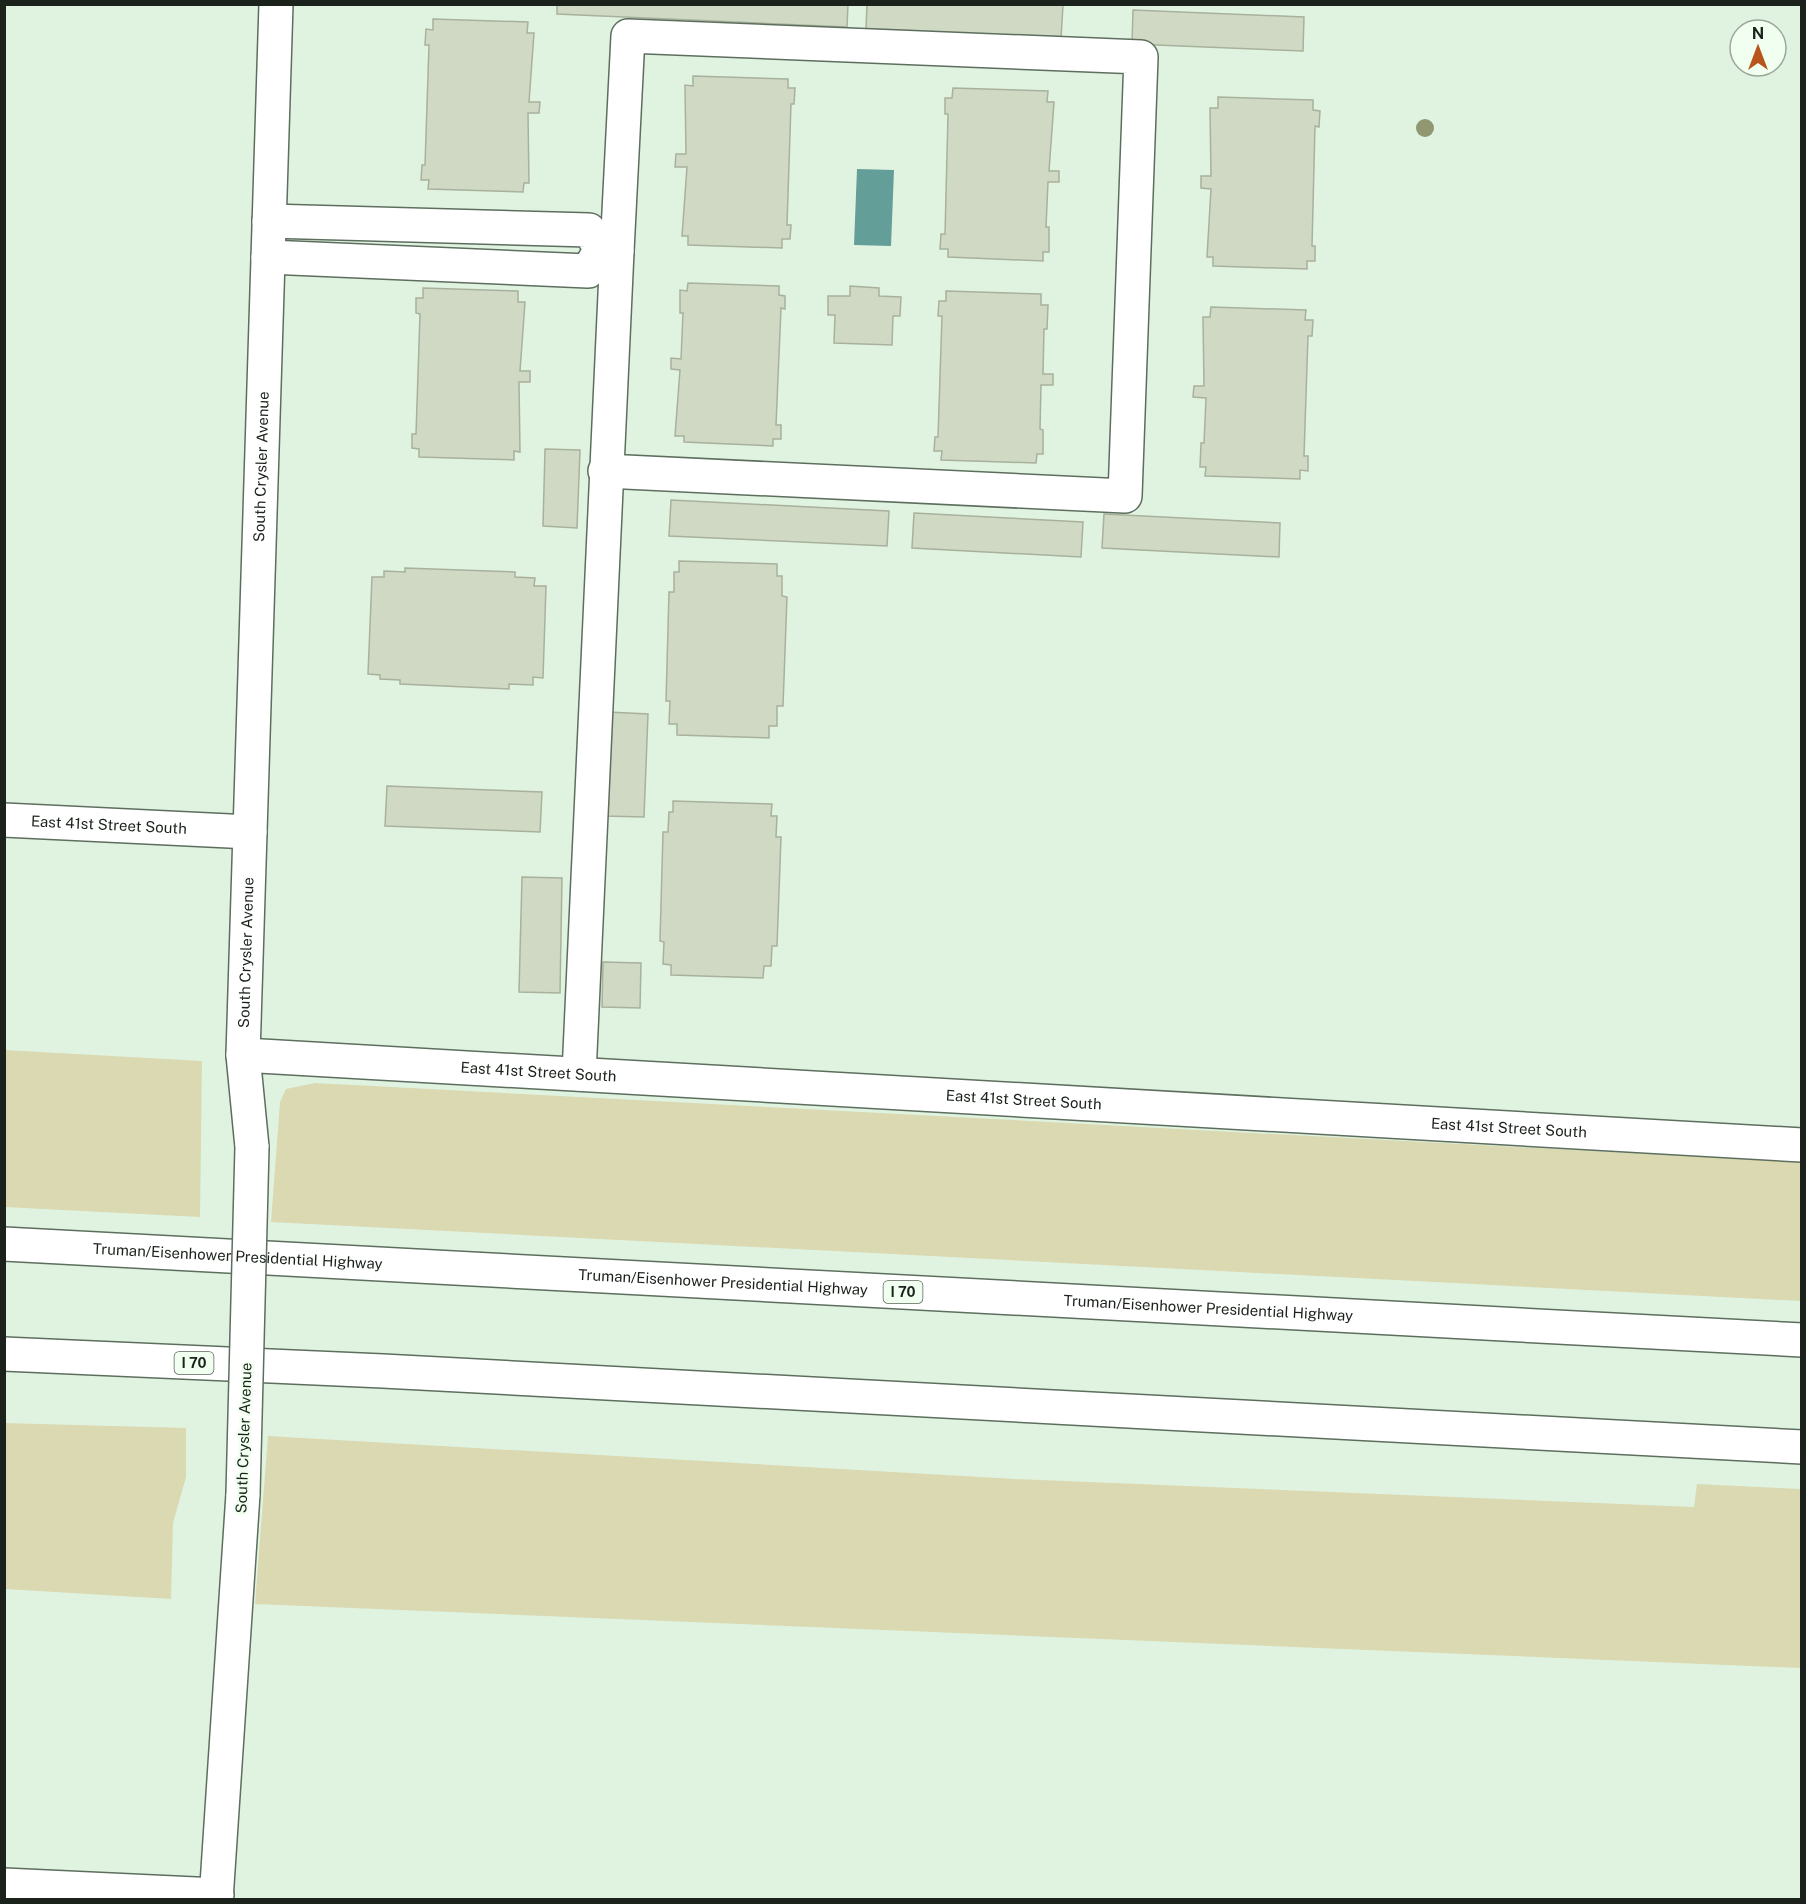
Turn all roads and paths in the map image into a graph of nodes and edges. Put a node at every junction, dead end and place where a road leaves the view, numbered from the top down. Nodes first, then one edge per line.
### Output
1 (276, 4) edge
2 (269, 221) junction
3 (609, 250) junction
4 (268, 257) junction
5 (605, 471) junction
6 (4, 820) edge
7 (250, 832) junction
8 (243, 1055) junction
9 (579, 1074) junction
10 (1802, 1145) edge
11 (4, 1244) edge
12 (1802, 1340) edge
13 (4, 1356) edge
14 (1802, 1447) edge
15 (4, 1885) edge
16 (217, 1898) edge

1 - 2 main road, South Crysler Avenue
2 - 3 main road
2 - 4 main road, South Crysler Avenue
3 - 4 main road
3 - 5 main road
3 - 5 main road
4 - 7 main road, South Crysler Avenue
5 - 9 main road
6 - 7 main road, East 41st Street South
7 - 8 main road, South Crysler Avenue
8 - 9 main road, East 41st Street South
8 - 16 main road, South Crysler Avenue, bridge
9 - 10 main road, East 41st Street South
11 - 12 main road, Truman/Eisenhower Presidential Highway / I 70
13 - 14 main road, I 70
15 - 16 main road

